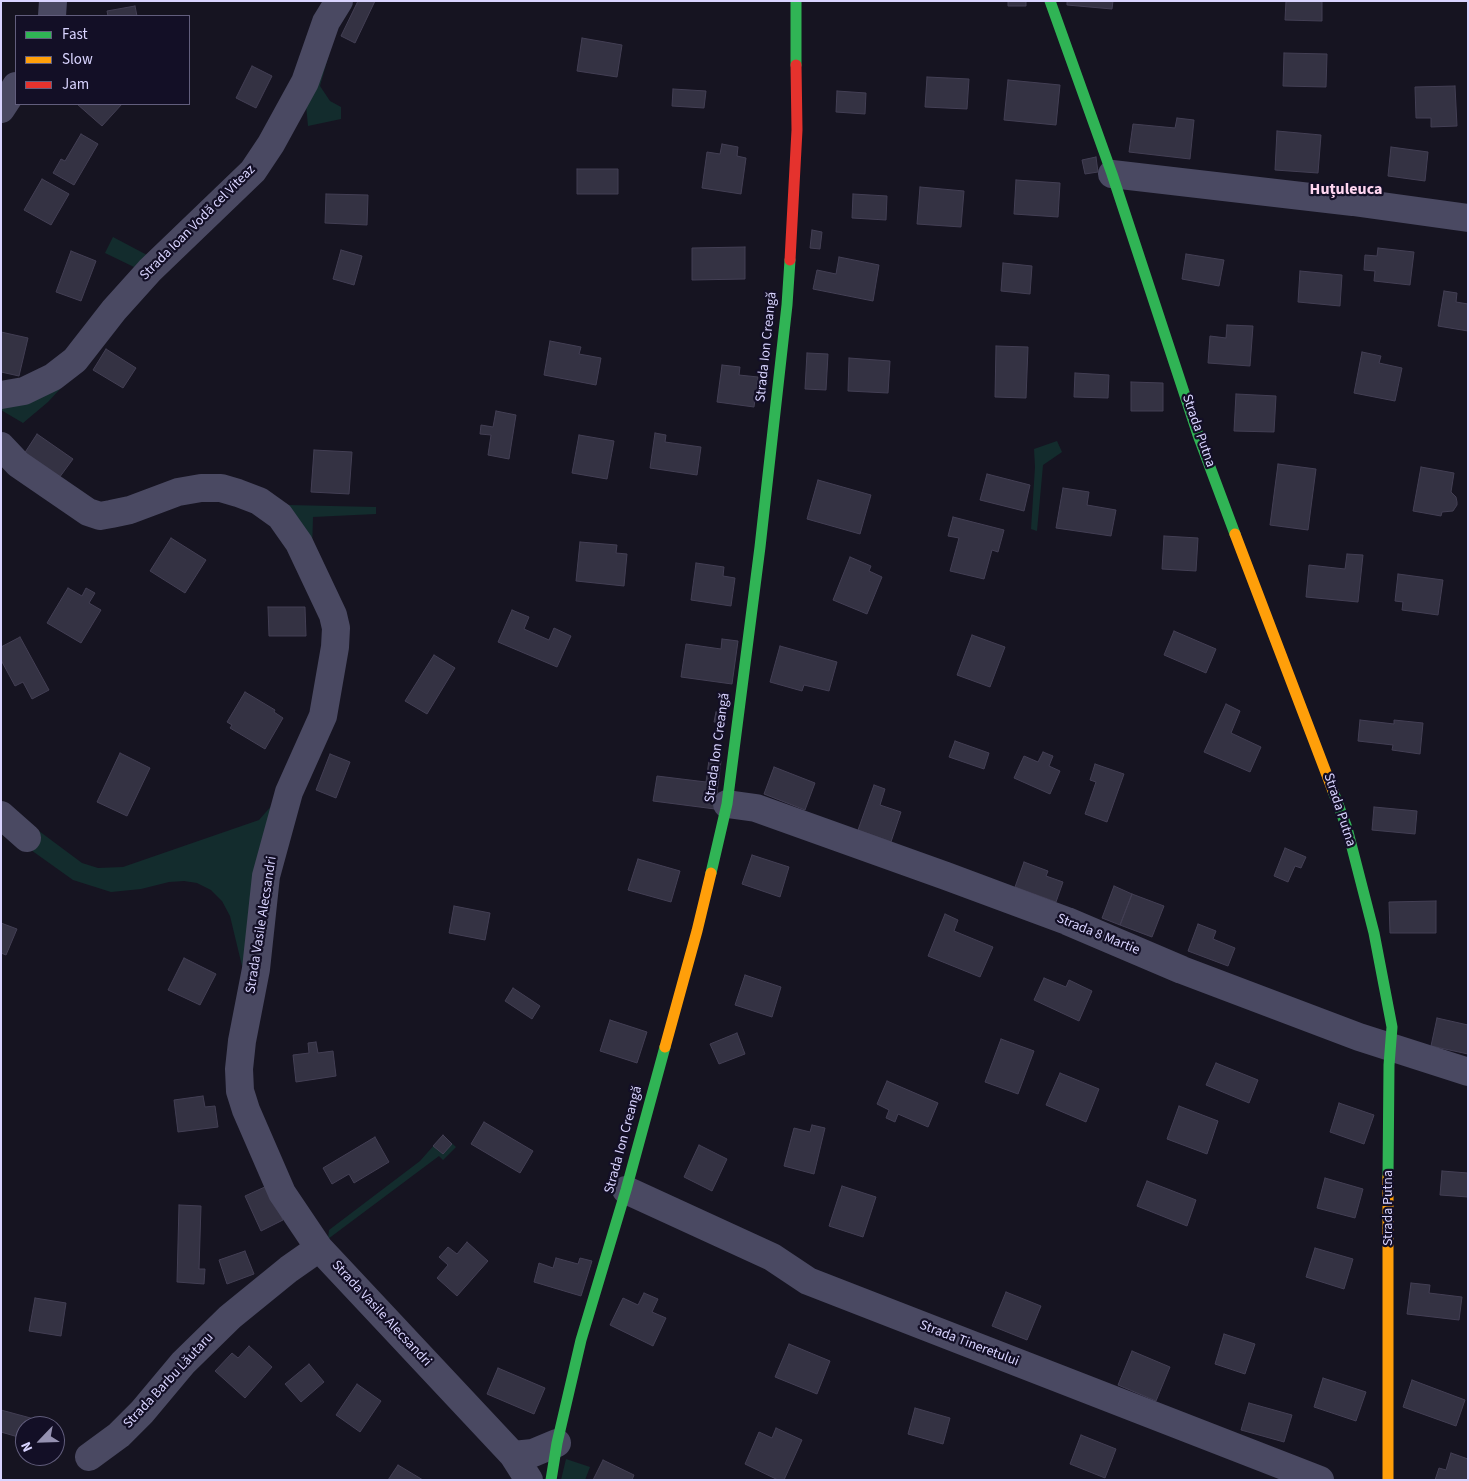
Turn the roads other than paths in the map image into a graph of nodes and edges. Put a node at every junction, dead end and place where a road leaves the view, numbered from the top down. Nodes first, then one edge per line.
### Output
1 (53, 1) edge
2 (339, 1) edge
3 (796, 1) edge
4 (1050, 1) edge
5 (52, 15) edge
6 (15, 88) edge
7 (1, 109) edge
8 (1112, 174) junction
9 (1468, 218) edge
10 (1, 395) edge
11 (1, 446) edge
12 (727, 804) junction
13 (1, 816) edge
14 (27, 838) dead end
15 (1392, 1048) junction
16 (1468, 1072) edge
17 (626, 1190) junction
18 (318, 1248) junction
19 (557, 1443) junction
20 (512, 1455) junction
21 (90, 1457) dead end
22 (529, 1480) edge
23 (551, 1480) edge
24 (1320, 1480) edge
25 (1388, 1480) edge

1 - 5 street
2 - 10 street, Strada Ioan Vodă cel Viteaz
3 - 12 street, Strada Ion Creangă
4 - 8 street, Strada Putna
6 - 7 street
8 - 9 street
8 - 15 street, Strada Putna
11 - 18 street, Strada Vasile Alecsandri
12 - 15 street, Strada 8 Martie
12 - 17 street, Strada Ion Creangă
13 - 14 street
15 - 16 street, Strada 8 Martie
15 - 25 street, Strada Putna
17 - 19 street, Strada Ion Creangă
17 - 24 street, Strada Tineretului
18 - 20 street, Strada Vasile Alecsandri
18 - 21 street, Strada Barbu Lăutaru
19 - 20 street
19 - 23 street, Strada Ion Creangă
20 - 22 street, Strada Vasile Alecsandri

